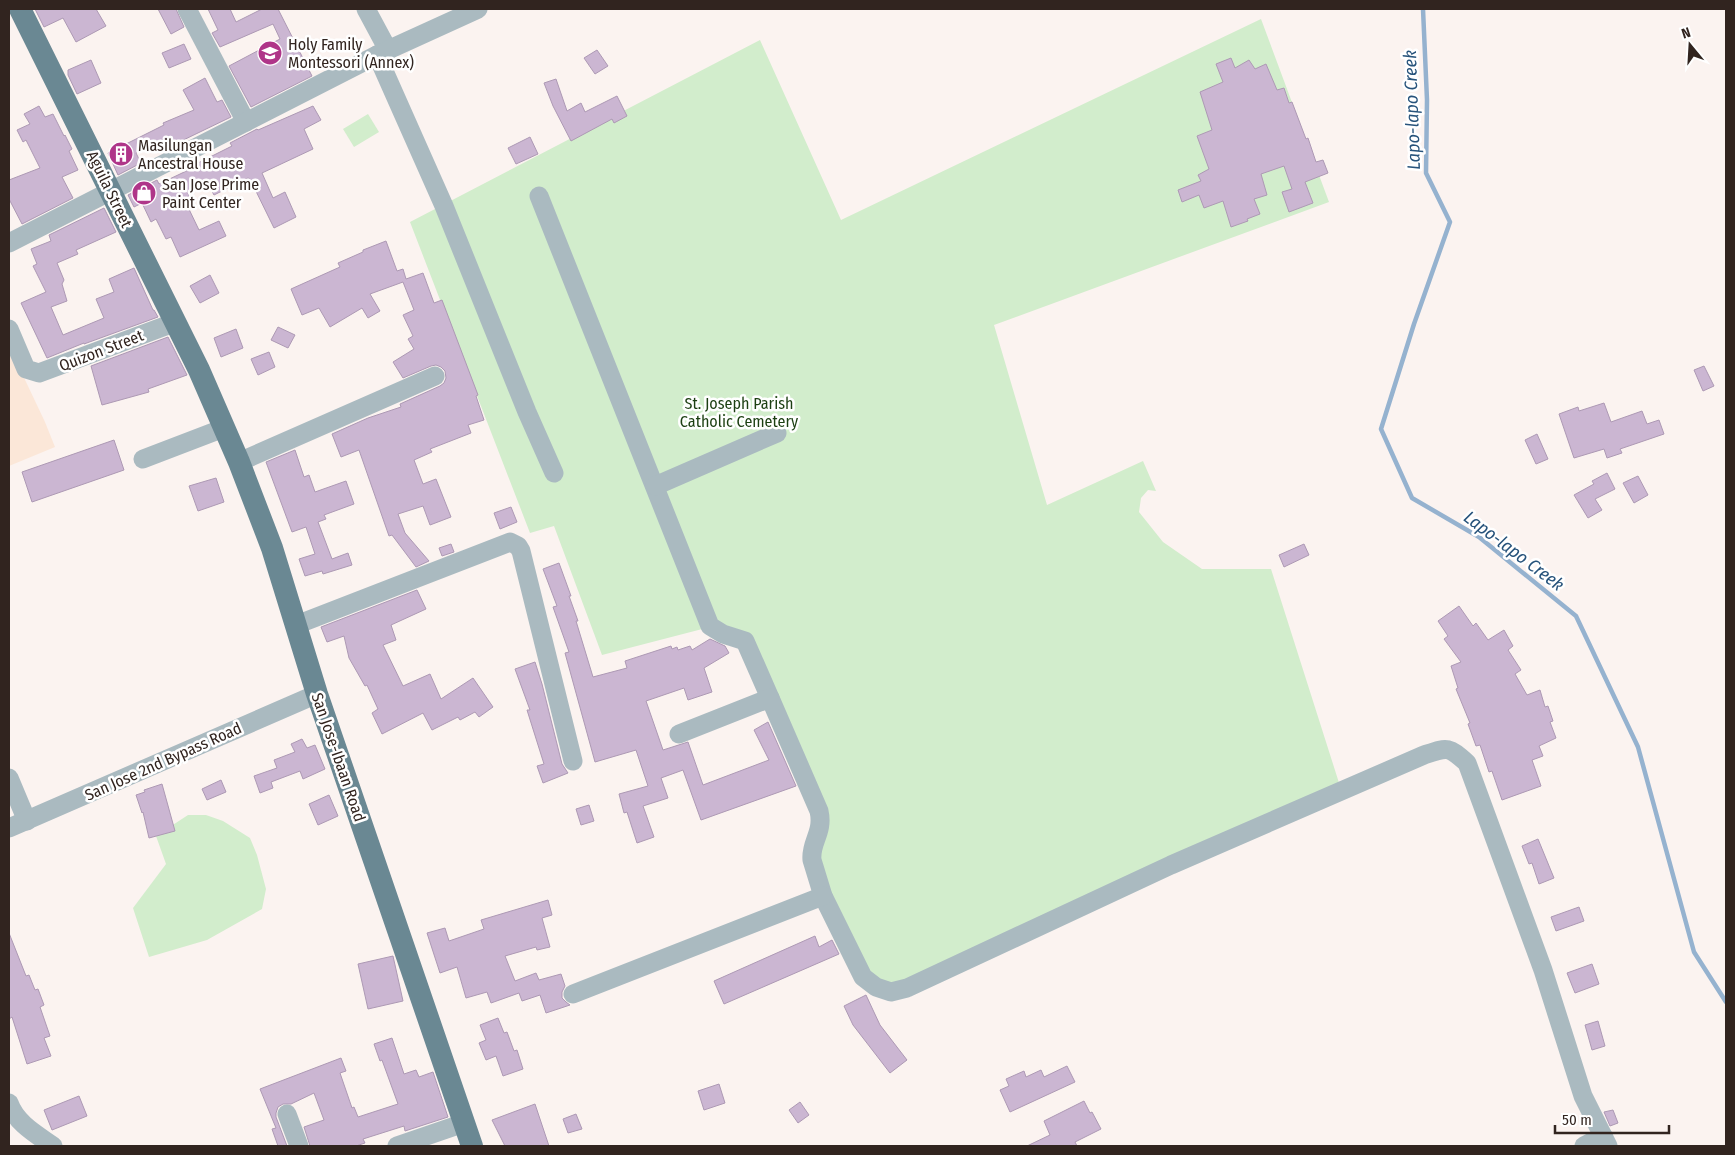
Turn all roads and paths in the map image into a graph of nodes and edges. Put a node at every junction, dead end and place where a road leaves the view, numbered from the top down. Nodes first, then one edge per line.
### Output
1 (20, 9) edge
2 (187, 9) edge
3 (366, 9) edge
4 (478, 9) edge
5 (382, 53) junction
6 (246, 122) junction
7 (111, 192) junction
8 (539, 196) dead end
9 (9, 243) edge
10 (176, 322) junction
11 (9, 329) edge
12 (199, 370) joint
13 (434, 376) dead end
14 (224, 428) junction
15 (777, 433) dead end
16 (143, 459) dead end
17 (239, 462) junction
18 (554, 473) dead end
19 (655, 486) junction
20 (296, 625) junction
21 (318, 694) junction
22 (770, 698) junction
23 (679, 734) dead end
24 (573, 761) dead end
25 (9, 778) edge
26 (27, 821) junction
27 (9, 828) edge
28 (823, 896) junction
29 (573, 994) dead end
30 (10, 1108) edge
31 (287, 1114) dead end
32 (464, 1123) junction
33 (1606, 1141) edge
34 (53, 1146) edge
35 (299, 1146) edge
36 (397, 1146) edge
37 (472, 1146) edge
38 (1584, 1146) edge

1 - 7 main road, Aguila Street
2 - 6 street
3 - 5 street
4 - 5 street
5 - 6 street
5 - 18 street
6 - 7 street
7 - 9 street
7 - 10 main road, Aguila Street
8 - 19 street
10 - 11 street, Quizon Street
10 - 12 main road, Aguila Street
12 - 14 main road, San Jose-Ibaan Road
13 - 17 street
14 - 16 street
14 - 17 main road, San Jose-Ibaan Road
15 - 19 street
17 - 20 main road, San Jose-Ibaan Road
19 - 22 street
20 - 21 main road, San Jose-Ibaan Road
20 - 24 street
21 - 26 street, San Jose 2nd Bypass Road
21 - 32 main road, San Jose-Ibaan Road
22 - 23 street
22 - 28 street
25 - 26 street
26 - 27 street, San Jose 2nd Bypass Road
28 - 29 street
28 - 33 street
30 - 34 street
31 - 35 street
32 - 36 street
32 - 37 main road, San Jose-Ibaan Road
33 - 38 street

